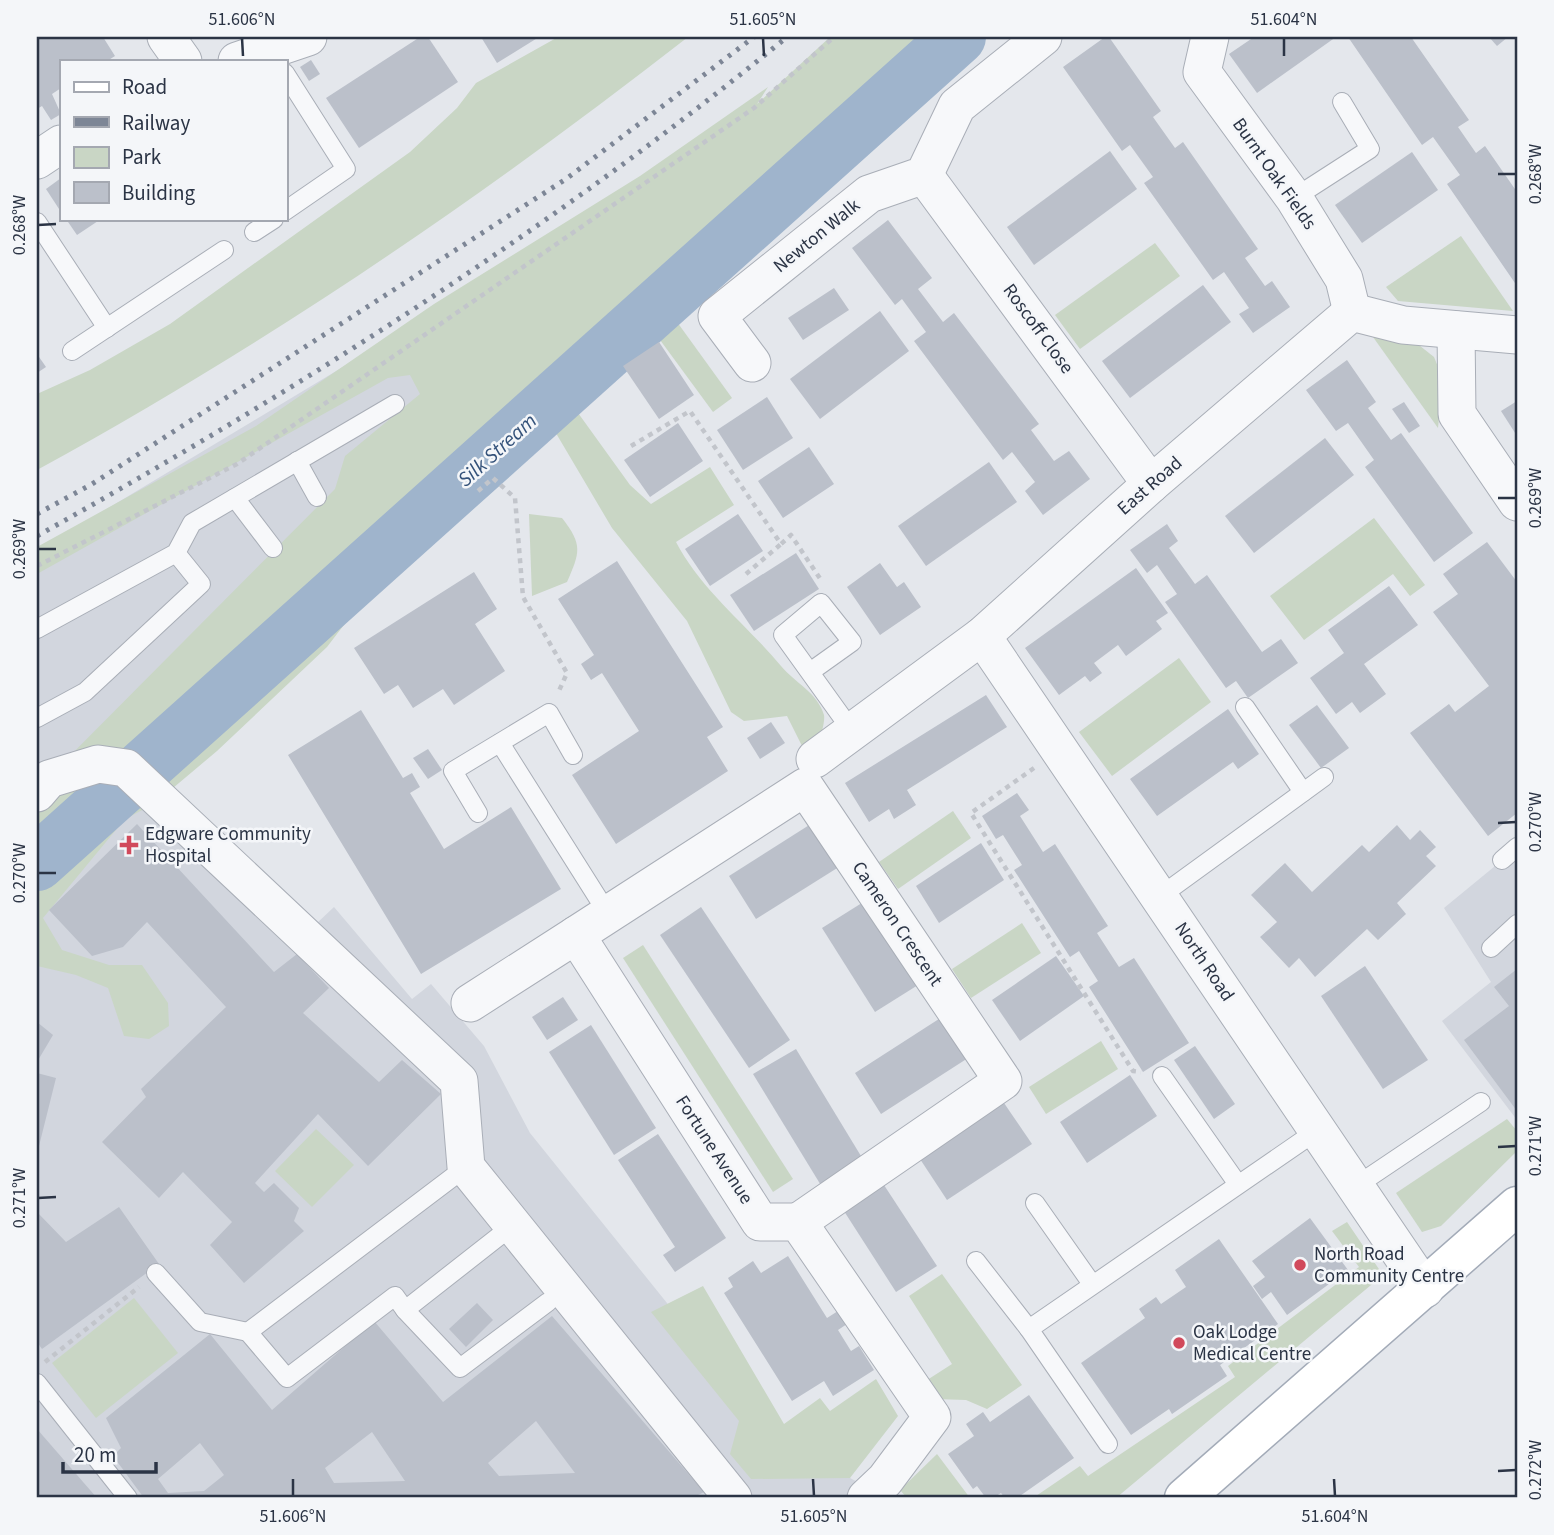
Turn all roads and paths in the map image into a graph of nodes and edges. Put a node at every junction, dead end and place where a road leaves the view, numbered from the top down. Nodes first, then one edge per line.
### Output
1 (166, 37) edge
2 (308, 37) edge
3 (834, 37) edge
4 (1043, 37) edge
5 (1210, 37) edge
6 (182, 60) edge
7 (279, 60) edge
8 (287, 75) edge
9 (1342, 102) dead end
10 (60, 145) edge
11 (37, 160) edge
12 (924, 175) junction
13 (1294, 198) junction
14 (287, 210) edge
15 (272, 220) edge
16 (37, 222) edge
17 (254, 232) dead end
18 (224, 250) dead end
19 (1352, 313) junction
20 (107, 328) junction
21 (1456, 330) junction
22 (1517, 335) edge
23 (72, 351) dead end
24 (751, 363) dead end
25 (395, 404) dead end
26 (631, 446) dead end
27 (297, 461) junction
28 (1152, 484) junction
29 (478, 491) dead end
30 (317, 497) dead end
31 (234, 498) junction
32 (1517, 502) edge
33 (781, 544) junction
34 (273, 548) dead end
35 (176, 553) junction
36 (37, 566) edge
37 (746, 573) dead end
38 (821, 603) junction
39 (37, 628) edge
40 (982, 636) junction
41 (810, 672) junction
42 (1245, 706) dead end
43 (549, 713) junction
44 (37, 718) edge
45 (852, 731) junction
46 (500, 743) junction
47 (1060, 751) junction
48 (573, 755) dead end
49 (815, 760) dead end
50 (1324, 777) dead end
51 (1303, 792) junction
52 (37, 793) edge
53 (478, 813) dead end
54 (1517, 847) edge
55 (1502, 860) dead end
56 (1159, 897) junction
57 (608, 914) junction
58 (1517, 924) edge
59 (576, 935) junction
60 (1491, 948) dead end
61 (470, 1003) dead end
62 (1162, 1076) joint
63 (1481, 1102) dead end
64 (1318, 1130) junction
65 (466, 1167) junction
66 (1237, 1183) junction
67 (1356, 1186) junction
68 (1035, 1203) dead end
69 (1516, 1211) edge
70 (798, 1222) junction
71 (512, 1226) junction
72 (976, 1261) dead end
73 (156, 1273) joint
74 (1092, 1284) junction
75 (1425, 1289) junction
76 (548, 1302) dead end
77 (405, 1310) junction
78 (1029, 1329) junction
79 (248, 1332) junction
80 (37, 1369) edge
81 (37, 1383) edge
82 (1108, 1444) dead end
83 (128, 1498) edge
84 (733, 1498) edge
85 (866, 1498) edge
86 (1184, 1498) edge

1 - 6 street
2 - 7 street
3 - 36 path
4 - 12 street
5 - 13 street, Burnt Oak Fields
8 - 14 lane
9 - 13 lane
10 - 11 street
12 - 24 street, Newton Walk
12 - 28 street, Roscoff Close
13 - 19 street, Burnt Oak Fields
15 - 17 lane
16 - 20 lane
18 - 20 lane
19 - 21 street
19 - 28 street, East Road
20 - 23 lane
21 - 22 street
21 - 32 street
25 - 27 lane
26 - 33 path
27 - 30 lane
27 - 31 lane
28 - 40 street, East Road
29 - 43 path
31 - 34 lane
31 - 35 lane
33 - 37 path
33 - 38 path
35 - 39 lane
35 - 44 lane
38 - 41 lane
38 - 41 lane
40 - 45 street, East Road
40 - 47 street, North Road
41 - 45 lane
42 - 51 lane
43 - 46 lane
43 - 48 lane
45 - 49 street, East Road
46 - 53 lane
46 - 57 lane
47 - 56 street, North Road
47 - 62 path
50 - 51 lane
51 - 56 lane
52 - 65 street
54 - 55 lane
56 - 64 street, North Road
57 - 59 street, Cameron Crescent
57 - 70 street, Cameron Crescent
58 - 60 lane
59 - 61 street
59 - 70 street, Fortune Avenue
62 - 66 lane
63 - 67 lane
64 - 66 lane
64 - 67 street, North Road
65 - 71 street
65 - 79 lane
66 - 74 lane
67 - 75 street, North Road
68 - 74 lane
69 - 75 main road
70 - 85 street
71 - 77 lane
71 - 84 street
72 - 78 lane
73 - 79 lane
73 - 80 path
74 - 78 lane
75 - 86 main road
76 - 77 lane
77 - 79 lane
78 - 82 lane
81 - 83 lane

